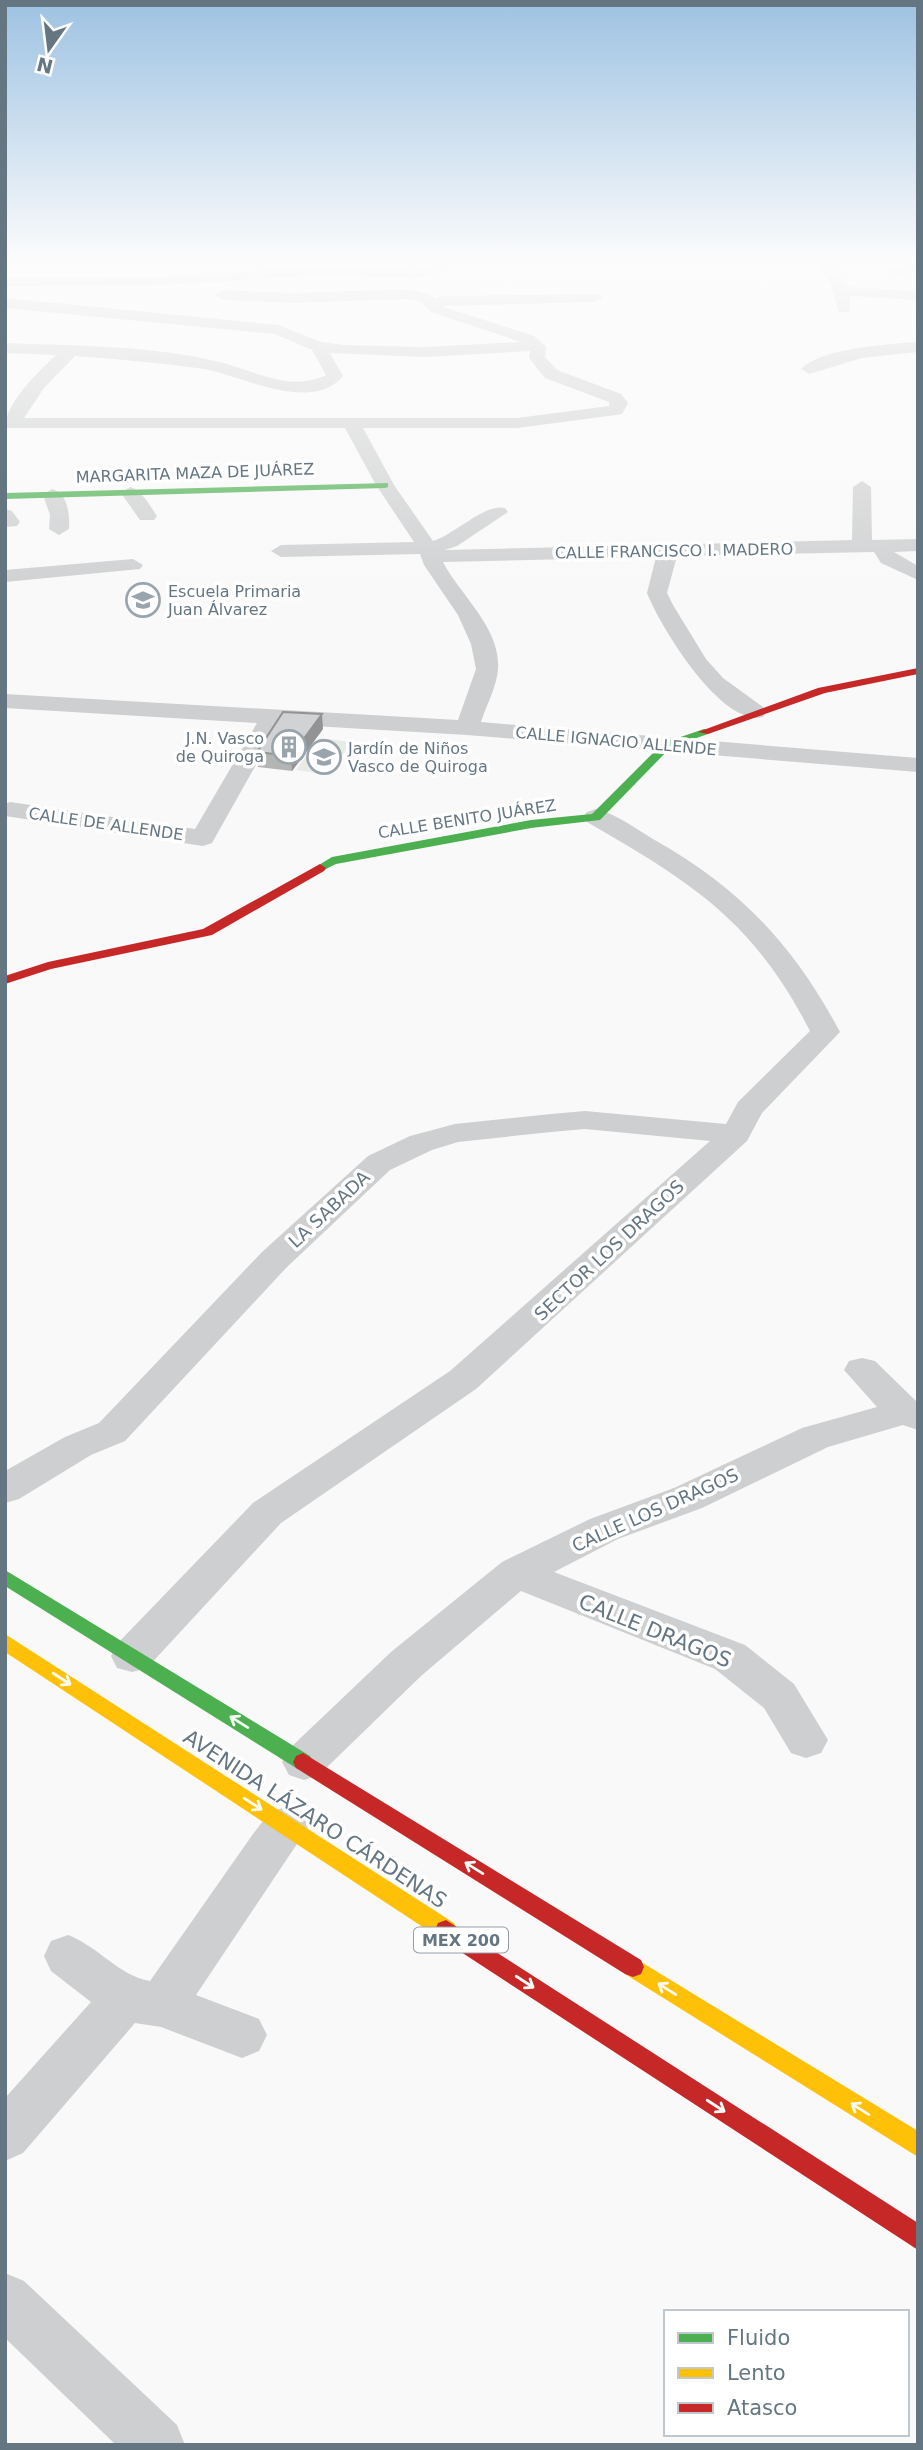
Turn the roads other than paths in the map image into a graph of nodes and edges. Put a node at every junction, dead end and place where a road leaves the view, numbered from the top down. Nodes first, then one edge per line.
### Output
1 (42, 376) edge
2 (248, 376) edge
3 (335, 376) edge
4 (557, 376) edge
5 (9, 423) edge
6 (46, 423) junction
7 (351, 424) junction
8 (31, 445) dead end
9 (386, 485) junction
10 (862, 487) dead end
11 (130, 492) junction
12 (52, 495) junction
13 (5, 496) edge
14 (498, 512) dead end
15 (147, 516) dead end
16 (59, 529) dead end
17 (918, 545) edge
18 (872, 546) junction
19 (668, 551) junction
20 (431, 556) junction
21 (282, 560) dead end
22 (133, 565) dead end
23 (918, 574) edge
24 (5, 576) edge
25 (918, 671) edge
26 (5, 701) edge
27 (755, 712) junction
28 (272, 716) junction
29 (467, 728) junction
30 (667, 745) junction
31 (918, 765) edge
32 (10, 810) dead end
33 (596, 817) junction
34 (5, 980) edge
35 (736, 1134) junction
36 (862, 1370) dead end
37 (911, 1415) edge
38 (5, 1489) edge
39 (516, 1573) junction
40 (5, 1577) edge
41 (5, 1642) edge
42 (132, 1656) junction
43 (806, 1740) dead end
44 (304, 1762) junction
45 (286, 1826) junction
46 (68, 1956) dead end
47 (143, 2002) junction
48 (242, 2035) dead end
49 (5, 2136) edge
50 (918, 2145) edge
51 (918, 2238) edge
52 (5, 2300) edge
53 (157, 2445) edge

1 - 5 street
2 - 3 street
4 - 7 street
5 - 6 street
6 - 7 street
6 - 8 street
7 - 9 street
9 - 11 street, MARGARITA MAZA DE JUÁREZ
9 - 20 street
10 - 18 street
11 - 12 street, MARGARITA MAZA DE JUÁREZ
11 - 15 street
12 - 13 street, MARGARITA MAZA DE JUÁREZ
12 - 16 street
14 - 20 street
17 - 18 street, CALLE FRANCISCO I. MADERO
18 - 19 street, CALLE FRANCISCO I. MADERO
18 - 23 street
19 - 20 street, CALLE FRANCISCO I. MADERO
19 - 27 street
20 - 21 street
20 - 29 street
22 - 24 street
25 - 27 street
26 - 28 street, CALLE IGNACIO ALLENDE
27 - 30 street
28 - 29 street, CALLE IGNACIO ALLENDE
28 - 32 street, CALLE DE ALLENDE
29 - 30 street, CALLE IGNACIO ALLENDE
30 - 31 street, CALLE IGNACIO ALLENDE
30 - 33 street
33 - 34 street, CALLE BENITO JUÁREZ
33 - 35 street, SECTOR LOS DRAGOS
35 - 38 street, LA SABADA
35 - 42 street, SECTOR LOS DRAGOS
36 - 37 street
37 - 39 street, CALLE LOS DRAGOS
39 - 43 street, CALLE DRAGOS
39 - 44 street, CALLE LOS DRAGOS
40 - 42 street
41 -> 45 street, AVENIDA LÁZARO CÁRDENAS / MEX 200
44 -> 42 street
50 -> 44 street
45 - 47 street
45 -> 51 street, AVENIDA LÁZARO CÁRDENAS / MEX 200
46 - 47 street
47 - 48 street
47 - 49 street
52 - 53 street

